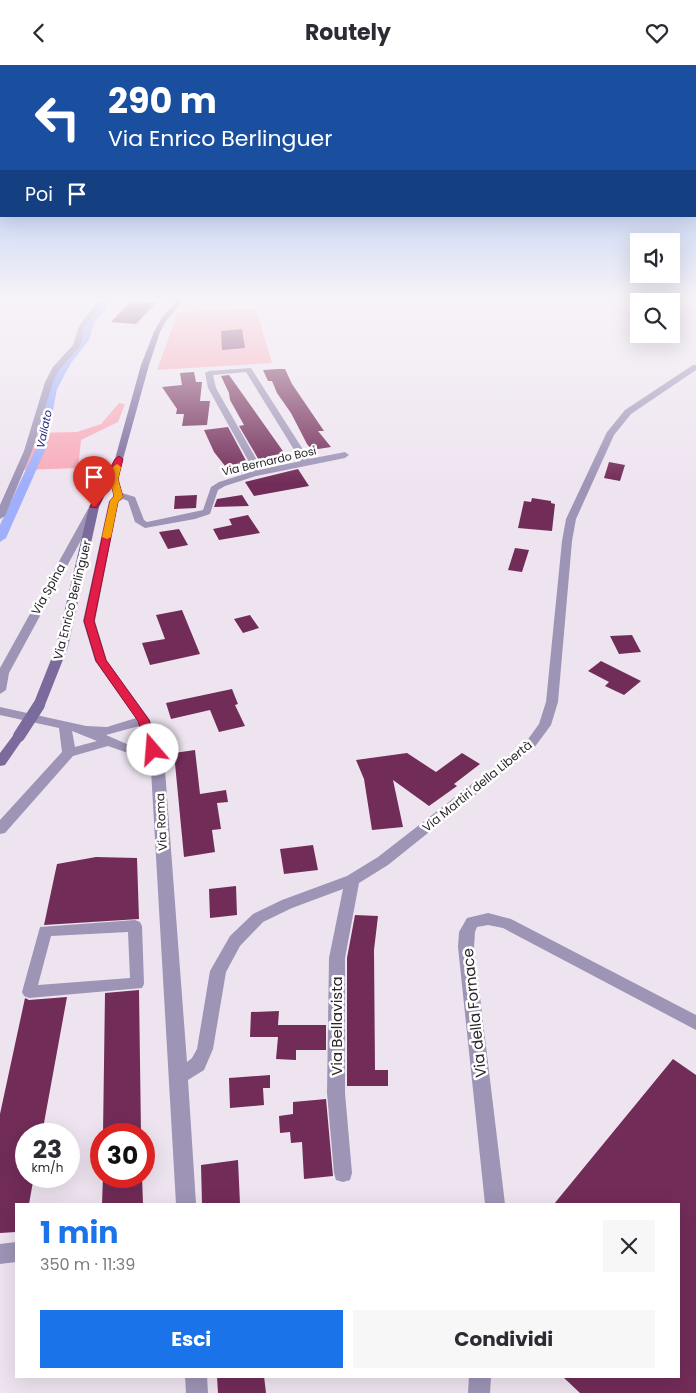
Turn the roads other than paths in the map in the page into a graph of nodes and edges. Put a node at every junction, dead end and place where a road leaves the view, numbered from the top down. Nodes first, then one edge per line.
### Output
1 (64, 359) edge
2 (148, 359) edge
3 (696, 367) edge
4 (345, 455) dead end
5 (119, 459) junction
6 (307, 463) junction
7 (260, 473) junction
8 (118, 497) junction
9 (94, 507) junction
10 (0, 516) edge
11 (1, 673) edge
12 (0, 690) edge
13 (1, 707) edge
14 (144, 720) junction
15 (65, 724) junction
16 (83, 729) junction
17 (108, 743) junction
18 (153, 750) junction
19 (69, 753) junction
20 (0, 762) edge
21 (0, 829) edge
22 (352, 880) junction
23 (135, 926) joint
24 (696, 1023) edge
25 (180, 1076) junction
26 (343, 1173) dead end
27 (186, 1203) edge
28 (495, 1203) edge
29 (15, 1252) edge
30 (0, 1254) edge
31 (196, 1378) edge
32 (480, 1378) edge
33 (197, 1393) edge
34 (479, 1393) edge

1 - 10 street
2 - 5 main road, Via Roma
3 - 22 street, Via Martiri della Libertà
4 - 6 street, Via Bernardo Bosi
5 - 8 lane, Via Roma
5 - 9 main road, Via Enrico Berlinguer
6 - 7 street, Via Bernardo Bosi
6 - 7 street
7 - 8 street, Via Bernardo Bosi
8 - 14 street, Via Roma
9 - 11 street, Via Spina
9 - 20 main road, Via Enrico Berlinguer, bridge
11 - 12 street, Via Spina
13 - 15 street
14 - 16 street
14 - 18 street, Via Roma
15 - 16 street
15 - 19 street
16 - 17 street
17 - 18 street
17 - 19 street
18 - 25 street, Via Roma
19 - 21 street
22 - 25 street, Via Martiri della Libertà
22 - 26 street, Via Bellavista
23 - 23 street
24 - 28 street, Via della Fornace
25 - 27 street, Via Roma
29 - 30 street
31 - 33 street
32 - 34 street

